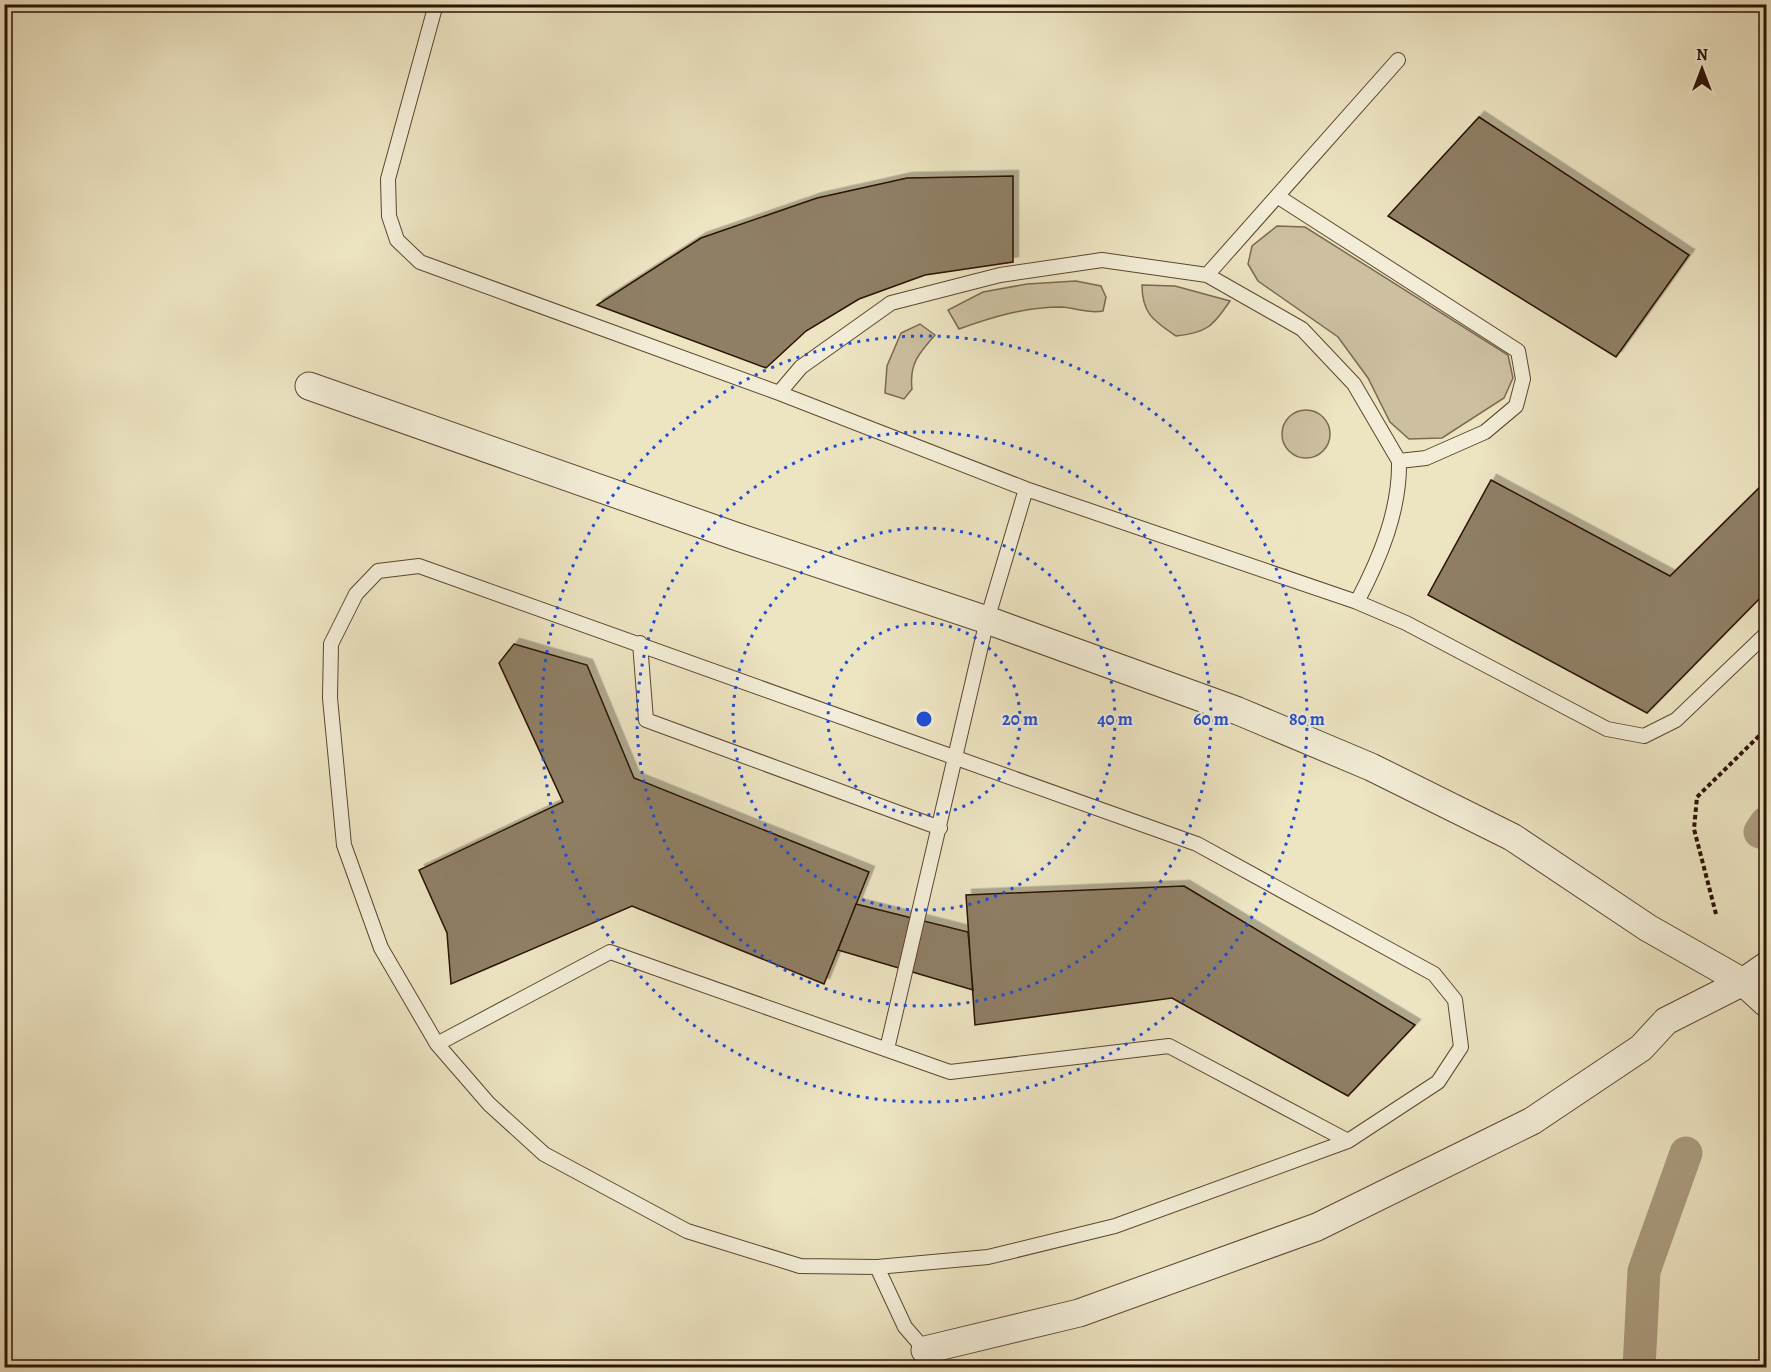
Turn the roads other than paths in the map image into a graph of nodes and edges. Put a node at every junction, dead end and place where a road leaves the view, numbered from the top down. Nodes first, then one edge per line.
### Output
1 (436, 4) edge
2 (1398, 60) dead end
3 (1277, 195) junction
4 (1207, 275) junction
5 (309, 386) dead end
6 (779, 393) junction
7 (1399, 460) junction
8 (1026, 489) junction
9 (1357, 602) junction
10 (987, 620) junction
11 (1767, 634) edge
12 (640, 644) junction
13 (957, 756) junction
14 (940, 828) junction
15 (1767, 966) edge
16 (1743, 982) junction
17 (1767, 1003) edge
18 (437, 1044) junction
19 (887, 1049) junction
20 (1348, 1141) junction
21 (877, 1267) junction
22 (925, 1350) joint

1 - 6 lane
2 - 3 lane
3 - 4 lane
3 - 7 lane
4 - 6 lane
4 - 7 lane
5 - 10 street
6 - 8 lane
7 - 9 lane
8 - 9 lane
8 - 10 lane
9 - 11 lane
10 - 13 lane
10 - 16 street
12 - 13 lane
12 - 14 lane
12 - 18 lane
13 - 14 lane
13 - 20 lane
14 - 19 lane
15 - 16 street
16 - 17 street
16 - 22 street
18 - 19 lane
18 - 21 lane
19 - 20 lane
20 - 21 lane
21 - 22 lane

